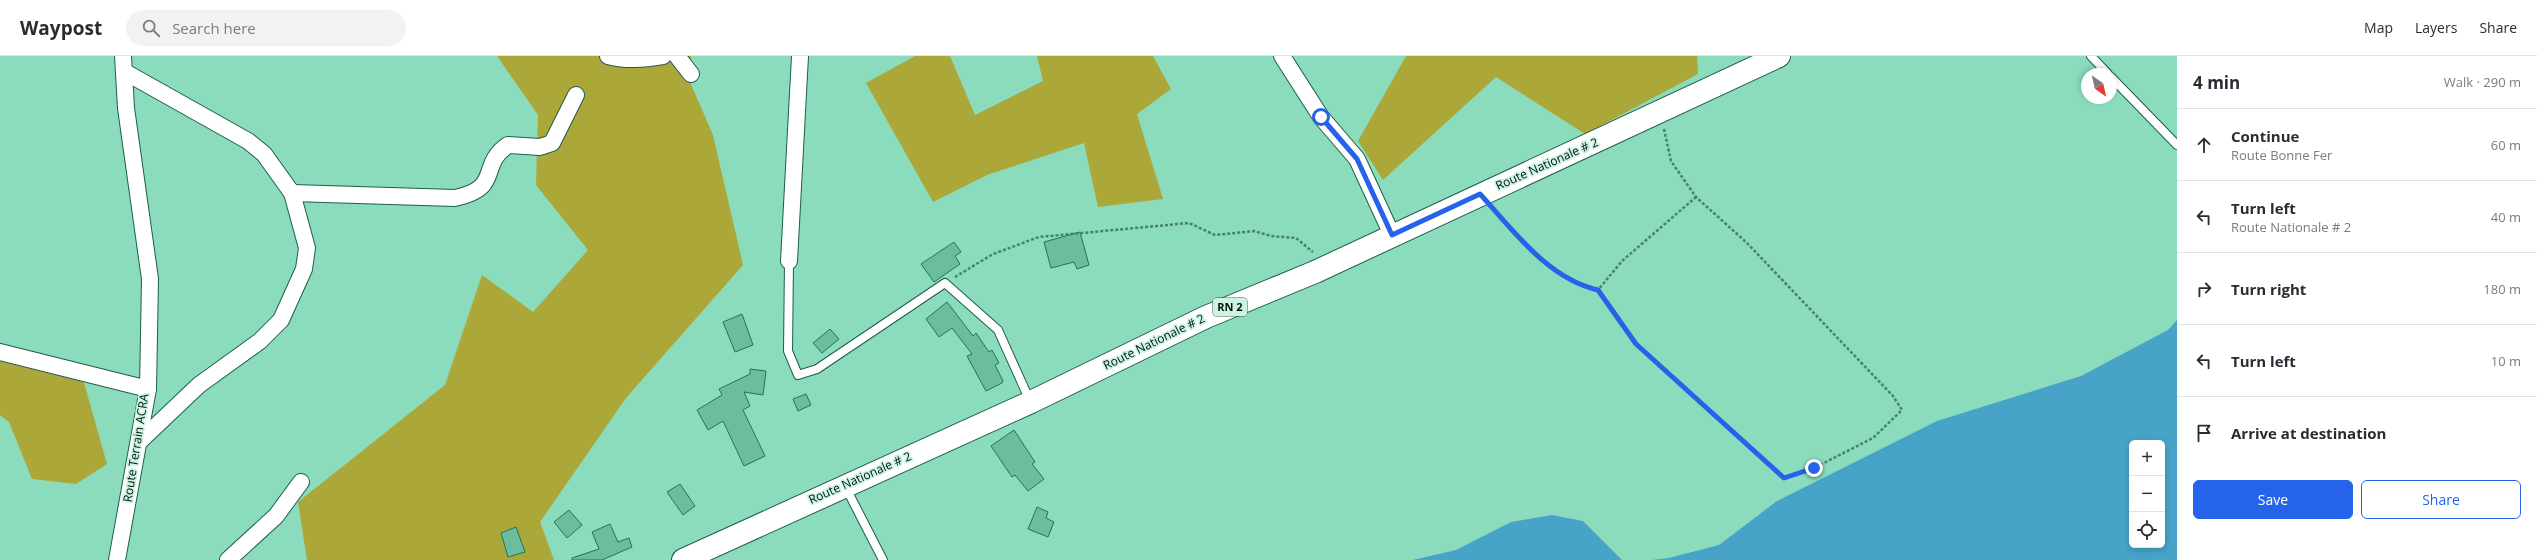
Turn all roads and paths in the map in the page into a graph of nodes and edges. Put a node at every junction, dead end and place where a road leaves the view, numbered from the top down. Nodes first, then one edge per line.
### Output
1 (608, 56) edge
2 (663, 56) edge
3 (677, 56) edge
4 (800, 56) edge
5 (1282, 56) edge
6 (1779, 56) edge
7 (2091, 56) edge
8 (125, 61) edge
9 (2102, 68) edge
10 (691, 74) dead end
11 (2117, 83) edge
12 (576, 95) dead end
13 (1660, 113) junction
14 (2177, 145) edge
15 (292, 193) junction
16 (1480, 194) junction
17 (1696, 197) junction
18 (1392, 235) junction
19 (789, 261) joint
20 (1329, 266) junction
21 (945, 283) junction
22 (1598, 290) junction
23 (0, 352) edge
24 (148, 390) junction
25 (1030, 402) junction
26 (139, 442) junction
27 (301, 482) dead end
28 (845, 485) junction
29 (117, 560) edge
30 (228, 560) edge
31 (683, 560) edge
32 (883, 560) edge

1 - 2 street
3 - 10 street
4 - 19 street
5 - 18 street
6 - 13 main road, Route Nationale # 2 / RN 2
7 - 9 lane
8 - 15 street
8 - 24 street
11 - 14 lane
12 - 15 street
13 - 16 main road, Route Nationale # 2 / RN 2
13 - 17 path
15 - 26 street
16 - 18 main road, Route Nationale # 2 / RN 2
16 - 22 path
17 - 22 path
17 - 22 path
18 - 20 main road, Route Nationale # 2 / RN 2
19 - 21 lane
20 - 21 path
20 - 25 main road, Route Nationale # 2 / RN 2
21 - 25 lane
23 - 24 street, Route Terrain ACRA
24 - 26 street, Route Terrain ACRA
25 - 28 main road, Route Nationale # 2 / RN 2
26 - 29 street, Route Terrain ACRA
27 - 30 street
28 - 31 main road, Route Nationale # 2 / RN 2
28 - 32 lane

